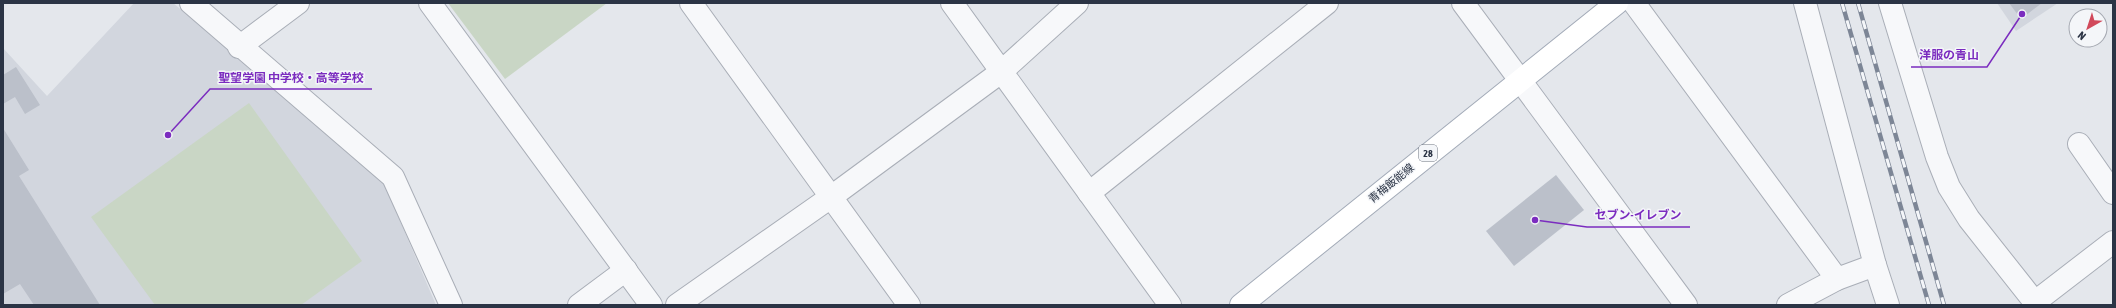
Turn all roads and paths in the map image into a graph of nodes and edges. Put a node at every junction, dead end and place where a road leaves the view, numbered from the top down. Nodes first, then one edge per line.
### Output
1 (191, 3) edge
2 (298, 3) edge
3 (430, 3) edge
4 (691, 3) edge
5 (952, 3) edge
6 (1077, 3) edge
7 (1327, 3) edge
8 (1463, 3) edge
9 (1617, 3) edge
10 (1634, 3) edge
11 (1805, 3) edge
12 (1890, 3) edge
13 (239, 47) junction
14 (1001, 72) junction
15 (1518, 80) junction
16 (2079, 144) dead end
17 (1089, 193) junction
18 (2113, 193) edge
19 (831, 197) junction
20 (2113, 242) edge
21 (1875, 265) junction
22 (626, 270) junction
23 (1837, 279) junction
24 (2036, 304) edge
25 (451, 305) edge
26 (579, 305) edge
27 (651, 305) edge
28 (677, 305) edge
29 (909, 305) edge
30 (1170, 305) edge
31 (1241, 305) edge
32 (1686, 305) edge
33 (1788, 305) edge
34 (1888, 305) edge

1 - 13 street
2 - 13 street
3 - 22 street
4 - 19 street
5 - 14 street
6 - 14 street
7 - 17 street
8 - 15 street
9 - 15 main road, 青梅飯能線 / 28
10 - 23 street
11 - 21 street
12 - 24 street
13 - 25 street
14 - 17 street
14 - 19 street
15 - 31 main road, 青梅飯能線 / 28
15 - 32 street
16 - 18 street
17 - 30 street
19 - 28 street
19 - 29 street
20 - 24 street
21 - 23 street
21 - 34 street
22 - 26 street
22 - 27 street
23 - 33 street

